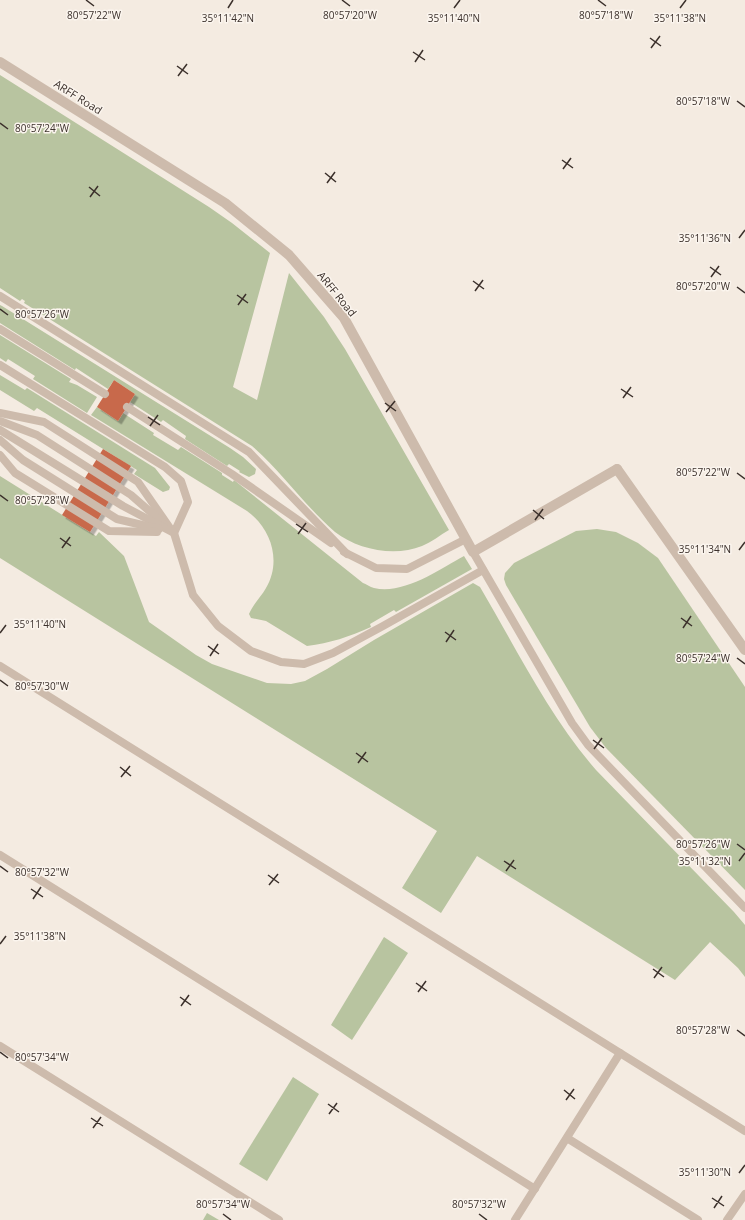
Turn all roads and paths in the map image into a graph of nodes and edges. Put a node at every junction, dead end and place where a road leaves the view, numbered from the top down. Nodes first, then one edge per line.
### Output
1 (0, 62) edge
2 (0, 296) edge
3 (0, 329) edge
4 (0, 364) edge
5 (105, 394) dead end
6 (127, 407) dead end
7 (0, 413) edge
8 (0, 421) edge
9 (0, 430) edge
10 (0, 440) edge
11 (0, 455) edge
12 (174, 533) junction
13 (466, 539) junction
14 (473, 552) junction
15 (347, 554) junction
16 (483, 570) junction
17 (745, 650) edge
18 (0, 666) edge
19 (0, 855) edge
20 (745, 908) edge
21 (0, 1046) edge
22 (620, 1053) junction
23 (745, 1131) edge
24 (567, 1138) junction
25 (535, 1189) junction
26 (745, 1194) edge
27 (279, 1220) edge
28 (515, 1220) edge
29 (698, 1220) edge
30 (727, 1220) edge

1 - 13 street, ARFF Road
2 - 15 lane
3 - 5 lane
4 - 12 lane
6 - 15 lane
7 - 12 lane
8 - 12 lane
9 - 12 lane
10 - 12 lane
11 - 12 lane
12 - 16 lane
13 - 14 street, ARFF Road
13 - 15 lane
14 - 16 lane
14 - 17 street
16 - 20 lane
18 - 22 lane
19 - 25 lane
21 - 27 lane
22 - 23 lane
22 - 24 lane
24 - 25 lane
24 - 29 lane
25 - 28 lane
26 - 30 lane

